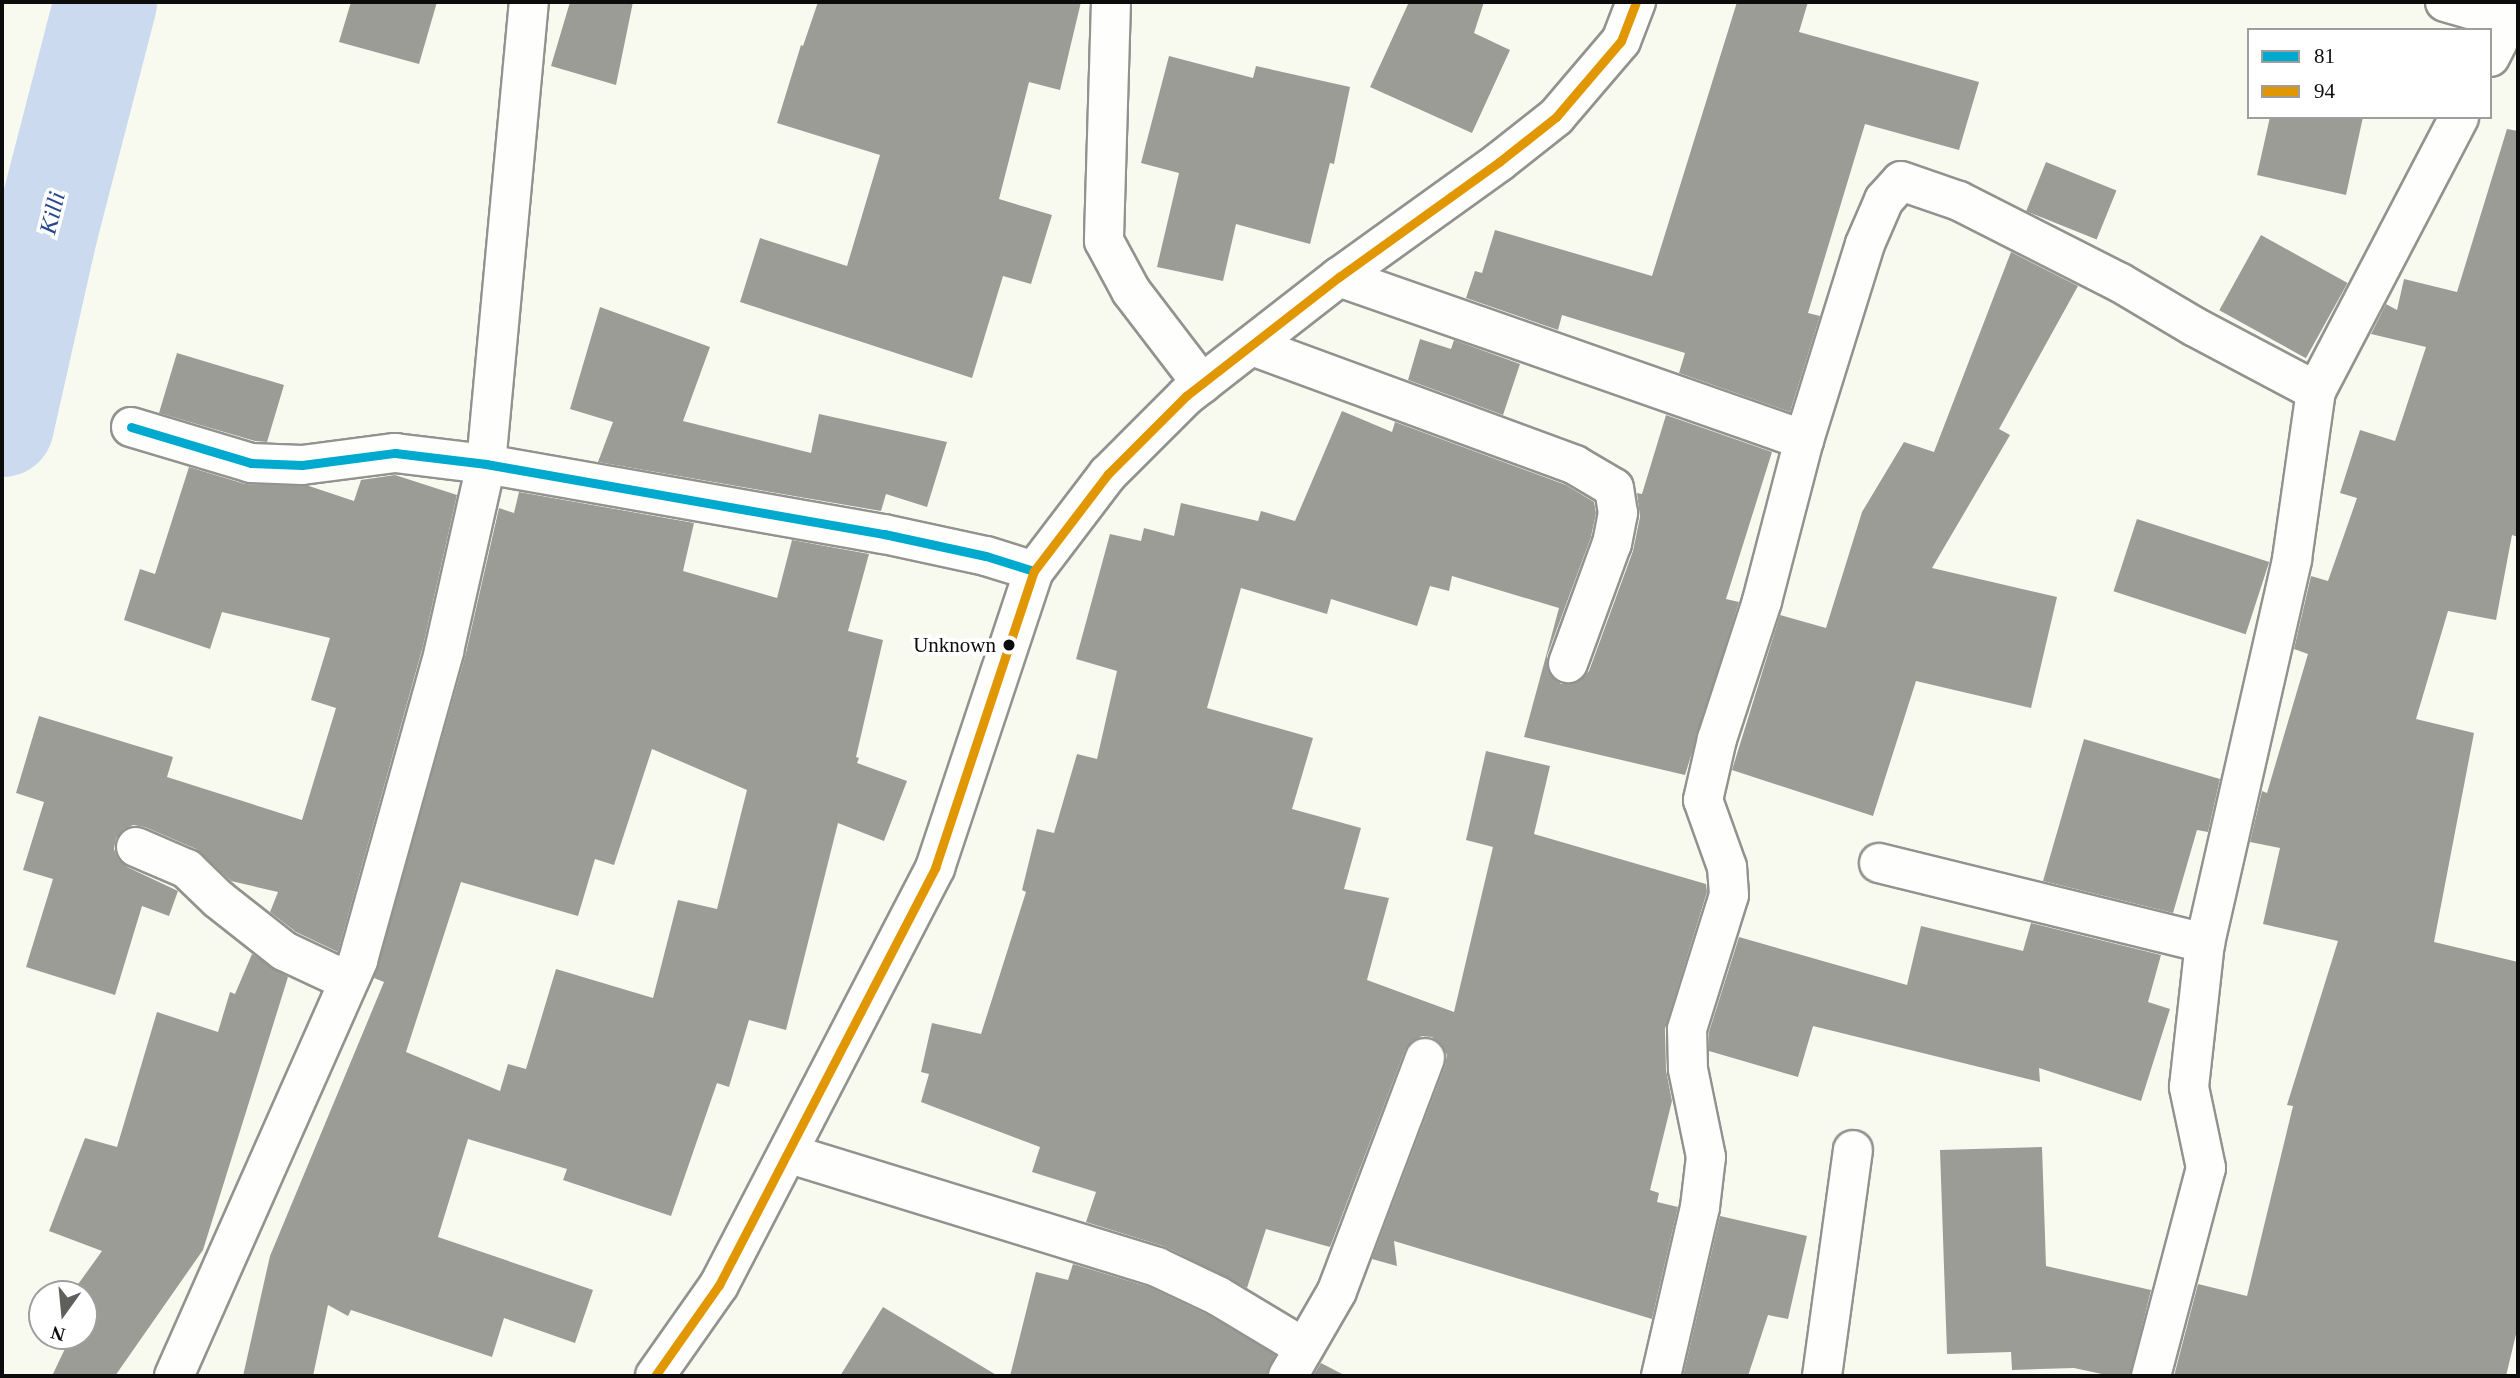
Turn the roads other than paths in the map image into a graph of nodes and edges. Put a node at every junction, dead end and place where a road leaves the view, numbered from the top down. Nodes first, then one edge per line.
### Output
1 (529, 2) edge
2 (1111, 2) edge
3 (1636, 2) edge
4 (2445, 2) edge
5 (2514, 22) edge
6 (2492, 54) edge
7 (2458, 119) edge
8 (1339, 277) junction
9 (1252, 346) junction
10 (1202, 384) junction
11 (2316, 391) junction
12 (131, 427) dead end
13 (1804, 440) junction
14 (486, 464) junction
15 (1034, 571) junction
16 (1568, 663) dead end
17 (136, 847) dead end
18 (1879, 863) dead end
19 (2205, 943) junction
20 (348, 981) junction
21 (1425, 1058) dead end
22 (1853, 1150) dead end
23 (790, 1154) junction
24 (1295, 1361) edge
25 (174, 1376) edge
26 (655, 1376) edge
27 (1661, 1376) edge
28 (1822, 1376) edge
29 (2151, 1376) edge

1 - 14 street
2 - 10 street
3 - 8 street
4 - 5 street
5 - 6 street
7 - 11 street
8 - 9 street
8 - 13 street
9 - 10 street
9 - 16 street
10 - 15 street
11 - 13 street
11 - 19 street
12 - 14 street
13 - 27 street
14 - 15 street
14 - 20 street
15 - 23 street
17 - 20 street
18 - 19 street
19 - 29 street
20 - 25 street
21 - 24 street
22 - 28 street
23 - 24 street
23 - 26 street

